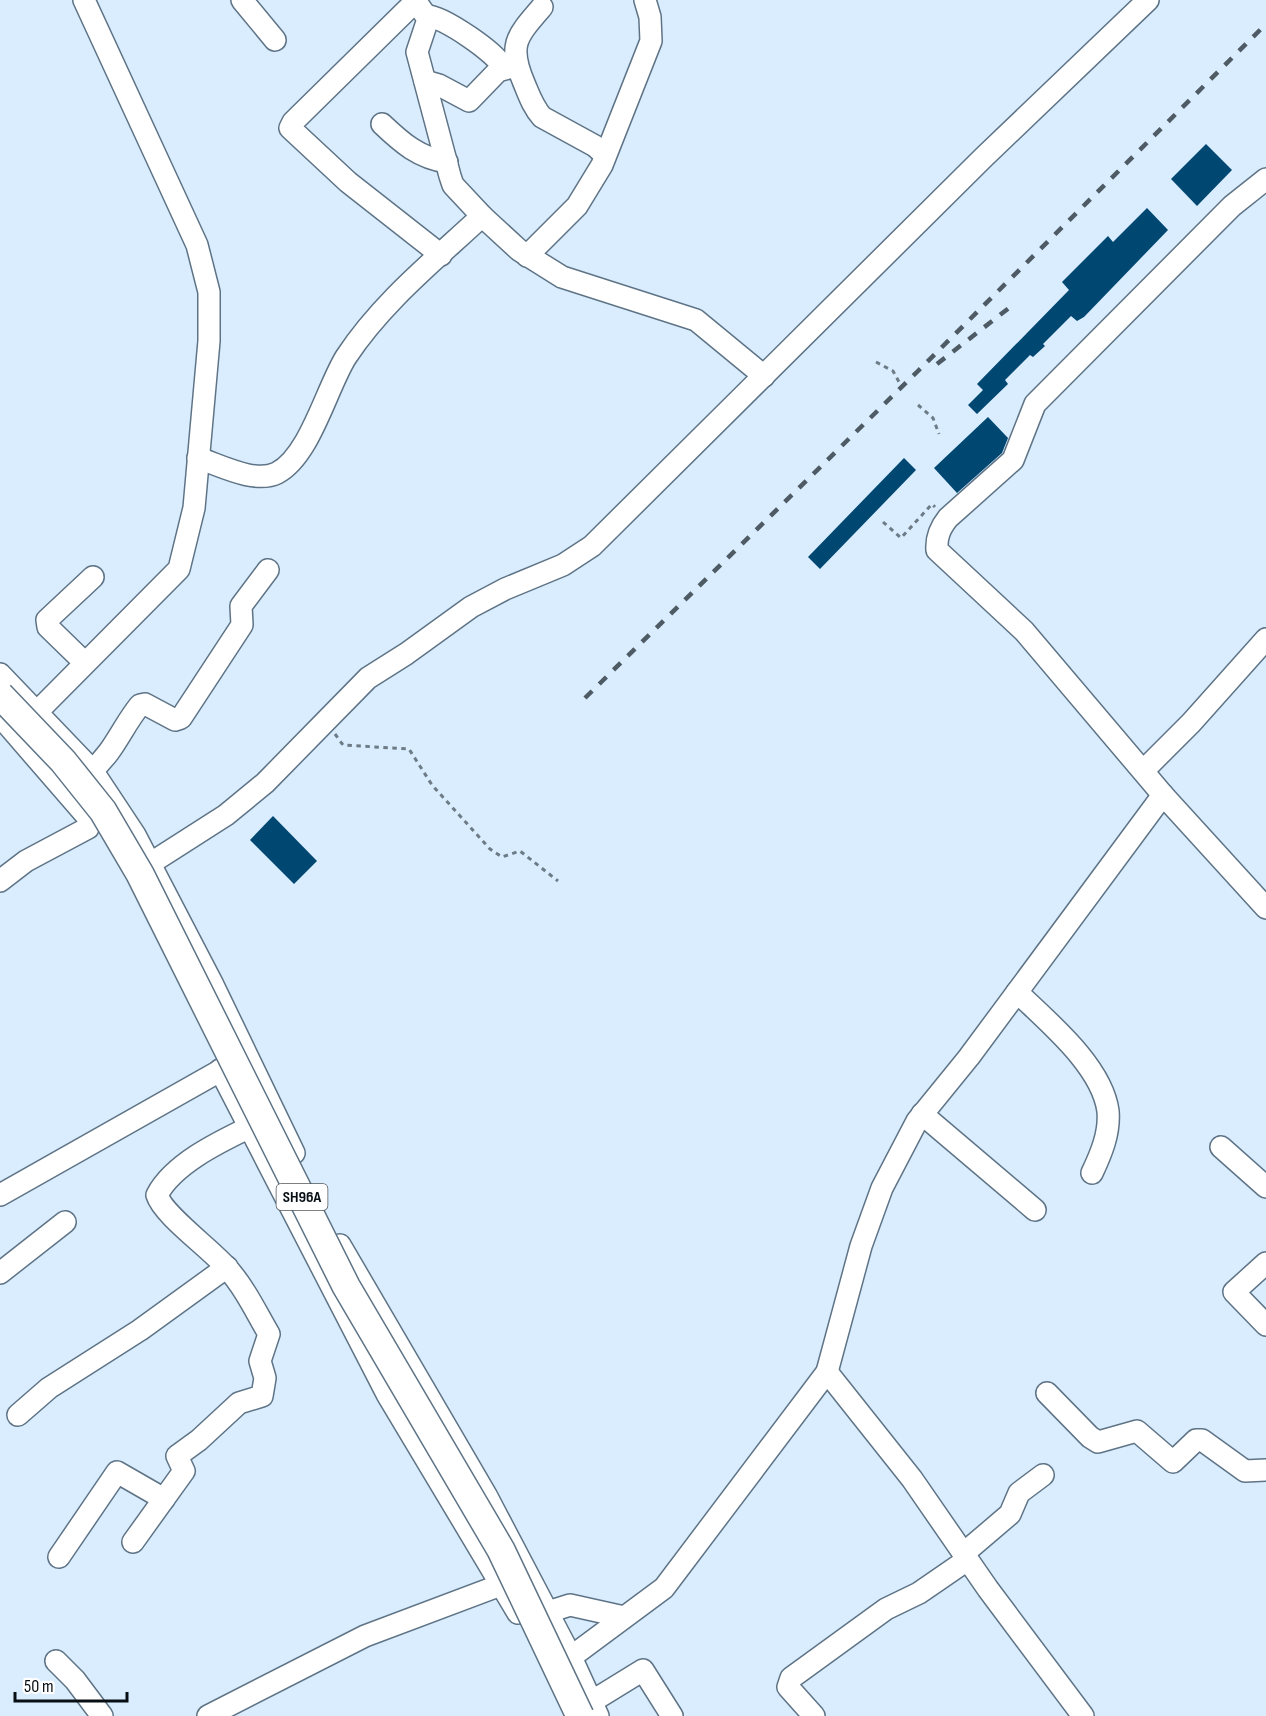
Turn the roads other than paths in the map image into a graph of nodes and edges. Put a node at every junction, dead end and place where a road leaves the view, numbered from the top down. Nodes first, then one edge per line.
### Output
1 (84, 0) edge
2 (242, 0) edge
3 (645, 0) edge
4 (1148, 0) edge
5 (419, 6) edge
6 (542, 7) dead end
7 (275, 40) dead end
8 (510, 67) junction
9 (425, 81) junction
10 (382, 124) dead end
11 (605, 156) junction
12 (447, 162) junction
13 (1266, 179) edge
14 (482, 216) junction
15 (441, 255) junction
16 (527, 256) junction
17 (764, 376) junction
18 (198, 458) junction
19 (268, 570) dead end
20 (93, 577) dead end
21 (1266, 639) edge
22 (85, 663) junction
23 (0, 674) edge
24 (0, 695) edge
25 (37, 712) junction
26 (0, 716) edge
27 (92, 770) junction
28 (1144, 770) junction
29 (1163, 795) junction
30 (151, 863) junction
31 (0, 881) edge
32 (1266, 908) edge
33 (1017, 992) junction
34 (246, 1058) junction
35 (220, 1070) junction
36 (922, 1114) junction
37 (250, 1127) junction
38 (1221, 1147) dead end
39 (1092, 1173) dead end
40 (1266, 1187) edge
41 (0, 1196) edge
42 (1035, 1210) dead end
43 (65, 1222) dead end
44 (1266, 1263) edge
45 (227, 1267) junction
46 (0, 1272) edge
47 (1266, 1325) edge
48 (827, 1372) junction
49 (1047, 1394) dead end
50 (18, 1415) dead end
51 (1266, 1470) edge
52 (1043, 1475) dead end
53 (164, 1499) junction
54 (133, 1542) dead end
55 (59, 1557) dead end
56 (965, 1557) junction
57 (529, 1577) junction
58 (501, 1582) junction
59 (548, 1612) junction
60 (624, 1617) junction
61 (571, 1657) junction
62 (56, 1661) dead end
63 (590, 1711) edge
64 (1080, 1715) edge
65 (102, 1716) edge
66 (208, 1716) edge
67 (569, 1716) edge
68 (672, 1716) edge
69 (814, 1716) edge

1 - 18 street
2 - 7 street
3 - 11 street
4 - 17 street
5 - 8 street
5 - 9 street
5 - 15 street
6 - 8 street
8 - 9 street
8 - 11 street
9 - 12 street
10 - 12 street
11 - 16 street
12 - 14 street
13 - 28 street
14 - 15 street
14 - 16 street
15 - 18 street
16 - 17 street
17 - 30 street
18 - 22 street
19 - 27 street
20 - 22 street
21 - 28 street
22 - 25 street
23 - 25 street
24 - 63 main road, SH96A, bridge
25 - 27 street
26 - 31 street
27 - 30 street
28 - 29 street
29 - 32 street
29 - 33 street
30 - 34 street
33 - 36 street
33 - 39 street
34 - 35 street
34 - 57 street
35 - 37 street
35 - 41 street
36 - 42 street
36 - 48 street
37 - 45 street
37 - 58 street
38 - 40 street
43 - 46 street
44 - 47 street
45 - 50 street
45 - 53 street
48 - 56 street
48 - 60 street
49 - 51 street
52 - 56 street
53 - 54 street
53 - 55 street
56 - 64 street
56 - 69 street
57 - 58 street
57 - 59 street
58 - 66 street
58 - 67 street
59 - 60 street
59 - 61 street
60 - 61 street
61 - 63 street
62 - 65 street
63 - 68 street

